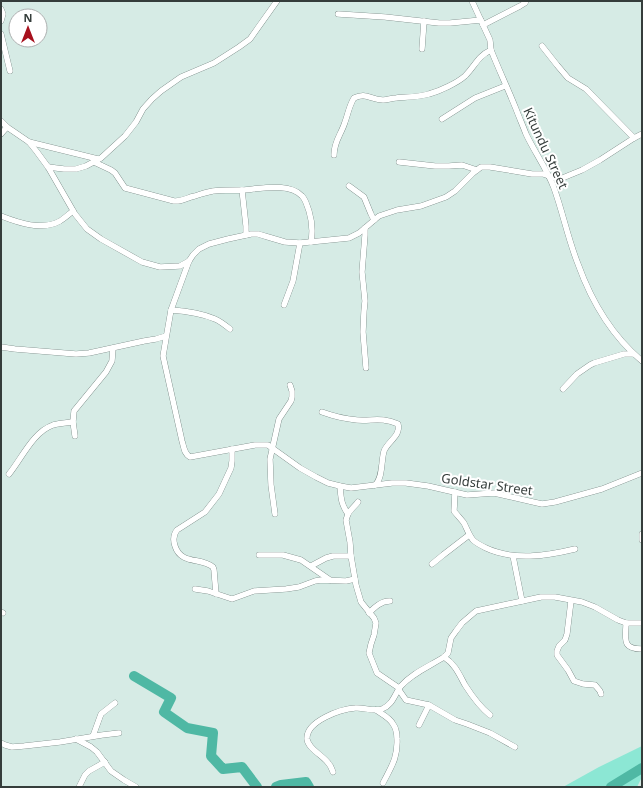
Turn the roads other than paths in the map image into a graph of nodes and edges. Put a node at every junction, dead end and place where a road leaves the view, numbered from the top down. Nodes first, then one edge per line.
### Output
1 (277, 1) edge
2 (472, 1) edge
3 (526, 1) edge
4 (1, 9) edge
5 (338, 14) dead end
6 (1, 21) edge
7 (424, 21) junction
8 (482, 23) junction
9 (1, 34) edge
10 (542, 46) dead end
11 (422, 49) dead end
12 (491, 50) junction
13 (10, 71) dead end
14 (505, 86) junction
15 (442, 119) dead end
16 (1, 122) edge
17 (7, 127) junction
18 (1, 134) edge
19 (642, 134) edge
20 (634, 138) junction
21 (29, 142) junction
22 (334, 155) dead end
23 (96, 161) junction
24 (399, 162) dead end
25 (48, 167) junction
26 (477, 170) junction
27 (549, 176) junction
28 (349, 186) dead end
29 (242, 190) junction
30 (73, 211) junction
31 (1, 216) edge
32 (374, 220) junction
33 (365, 228) junction
34 (246, 235) junction
35 (311, 242) junction
36 (300, 243) junction
37 (189, 261) junction
38 (284, 305) dead end
39 (171, 310) junction
40 (230, 329) dead end
41 (166, 336) junction
42 (1, 347) edge
43 (113, 348) junction
44 (633, 354) junction
45 (642, 361) edge
46 (366, 368) dead end
47 (290, 385) dead end
48 (563, 390) dead end
49 (322, 412) dead end
50 (72, 422) junction
51 (75, 436) dead end
52 (272, 448) junction
53 (232, 449) junction
54 (642, 473) edge
55 (9, 474) dead end
56 (375, 485) junction
57 (340, 486) junction
58 (455, 492) junction
59 (358, 502) dead end
60 (275, 514) dead end
61 (348, 514) junction
62 (642, 534) edge
63 (470, 535) junction
64 (642, 540) edge
65 (575, 549) dead end
66 (259, 555) dead end
67 (351, 556) junction
68 (513, 556) junction
69 (432, 564) dead end
70 (311, 566) junction
71 (330, 580) junction
72 (355, 580) junction
73 (195, 589) dead end
74 (216, 594) junction
75 (571, 600) junction
76 (390, 601) dead end
77 (522, 601) junction
78 (369, 613) junction
79 (626, 623) junction
80 (642, 623) edge
81 (642, 649) edge
82 (444, 657) junction
83 (399, 689) junction
84 (601, 694) dead end
85 (115, 703) dead end
86 (429, 705) junction
87 (376, 710) junction
88 (490, 716) dead end
89 (419, 725) dead end
90 (119, 733) dead end
91 (94, 736) junction
92 (76, 739) junction
93 (1, 743) edge
94 (515, 747) dead end
95 (105, 762) junction
96 (333, 772) dead end
97 (383, 783) dead end
98 (79, 787) edge
99 (136, 787) edge

1 - 23 street
2 - 8 street, Kitundu Street
3 - 8 street
4 - 6 street
5 - 7 street
7 - 8 street
7 - 11 street
8 - 12 street, Kitundu Street
9 - 13 street
10 - 20 street
12 - 14 street, Kitundu Street
12 - 22 street
14 - 15 street
14 - 27 street, Kitundu Street
16 - 17 street
17 - 18 street
17 - 21 street
19 - 20 street
20 - 27 street
21 - 23 street
21 - 25 street
23 - 25 street
23 - 29 street
24 - 26 street
25 - 30 street
26 - 27 street
26 - 32 street, Goldstar Street
27 - 44 street, Kitundu Street
28 - 32 street
29 - 34 street
29 - 35 street
30 - 31 street
30 - 37 street
32 - 33 street, Goldstar Street
33 - 35 street, Goldstar Street
33 - 46 street
34 - 36 street, Goldstar Street
34 - 37 street, Goldstar Street
35 - 36 street, Goldstar Street
36 - 38 street
37 - 39 street, Goldstar Street
39 - 40 street
39 - 41 street, Goldstar Street
41 - 43 street
41 - 53 street, Goldstar Street
42 - 43 street
43 - 50 street
44 - 45 street, Kitundu Street
44 - 48 street
47 - 52 street
49 - 56 street
50 - 51 street
50 - 55 street
52 - 53 street, Goldstar Street
52 - 57 street, Goldstar Street
52 - 60 street
53 - 74 street
54 - 58 street, Goldstar Street
56 - 57 street, Goldstar Street
56 - 58 street, Goldstar Street
57 - 61 street
58 - 63 street
59 - 61 street
61 - 67 street
62 - 64 street
63 - 68 street
63 - 69 street
65 - 68 street
66 - 70 street
67 - 70 street
67 - 72 street
68 - 77 street
70 - 71 street
71 - 72 street
71 - 74 street
72 - 78 street
73 - 74 street
75 - 77 street
75 - 79 street
75 - 84 street
76 - 78 street
77 - 82 street
78 - 83 street
79 - 80 street
79 - 81 street
82 - 83 street
82 - 88 street
83 - 86 street
83 - 87 street
85 - 91 street
86 - 89 street
86 - 94 street
87 - 96 street
87 - 97 street
90 - 91 street
91 - 92 street
92 - 93 street
92 - 95 street
95 - 98 street
95 - 99 street

